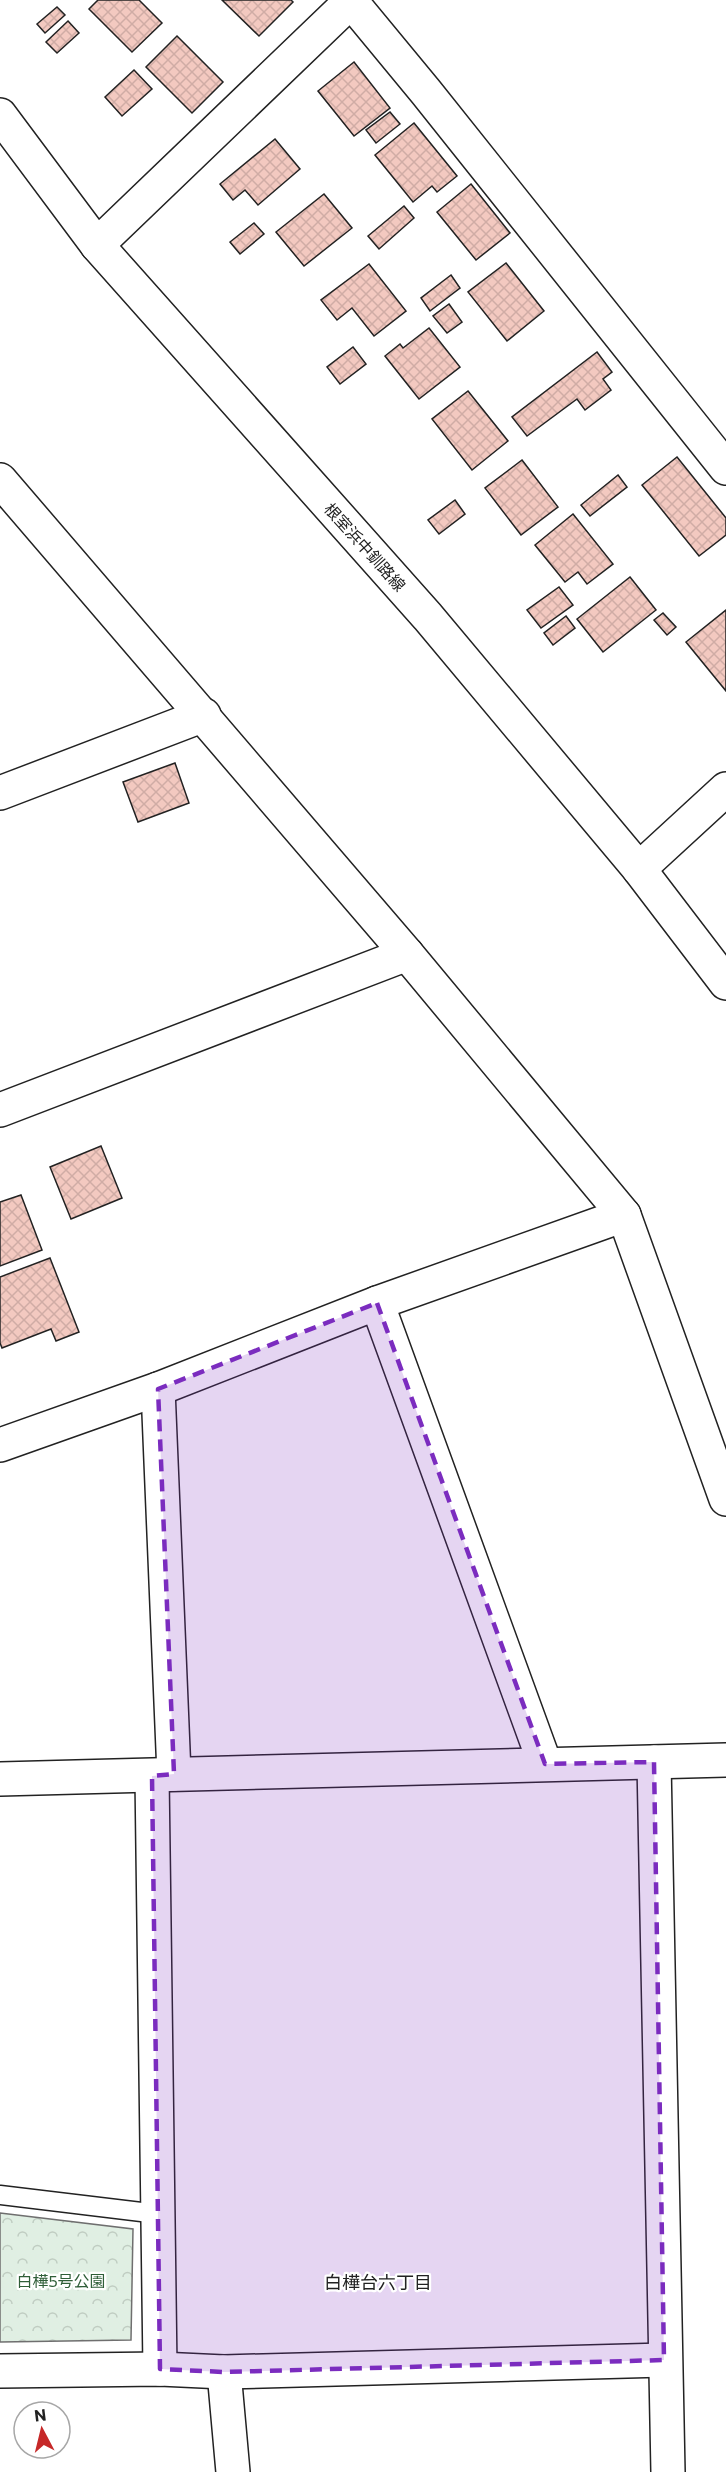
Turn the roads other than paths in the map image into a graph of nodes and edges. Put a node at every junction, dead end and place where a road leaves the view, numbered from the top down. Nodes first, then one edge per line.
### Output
1 (350, 0) edge
2 (0, 116) edge
3 (97, 245) junction
4 (726, 468) edge
5 (0, 480) edge
6 (204, 715) junction
7 (726, 789) edge
8 (0, 793) edge
9 (639, 868) junction
10 (407, 954) junction
11 (726, 983) edge
12 (0, 1110) edge
13 (624, 1215) junction
14 (377, 1303) junction
15 (158, 1389) junction
16 (0, 1444) edge
17 (726, 1499) edge
18 (726, 1760) edge
19 (654, 1762) junction
20 (545, 1764) junction
21 (163, 1775) junction
22 (0, 1779) edge
23 (0, 2195) edge
24 (158, 2214) junction
25 (664, 2360) junction
26 (160, 2369) junction
27 (0, 2371) edge
28 (224, 2372) junction
29 (233, 2472) edge
30 (668, 2472) edge

1 - 3 street
1 - 4 street
2 - 3 street, 根室浜中釧路線
3 - 9 street, 根室浜中釧路線
5 - 6 street
6 - 8 street
6 - 10 street
7 - 9 street
9 - 11 street, 根室浜中釧路線
10 - 12 street
10 - 13 street
13 - 14 street
13 - 17 street
14 - 15 street
14 - 20 street
15 - 16 street
15 - 21 street
18 - 19 street
19 - 20 street
19 - 25 street
20 - 21 street
21 - 22 street
21 - 24 street
23 - 24 lane
24 - 26 street
25 - 28 street
25 - 30 street
26 - 27 street
26 - 28 street
28 - 29 street

